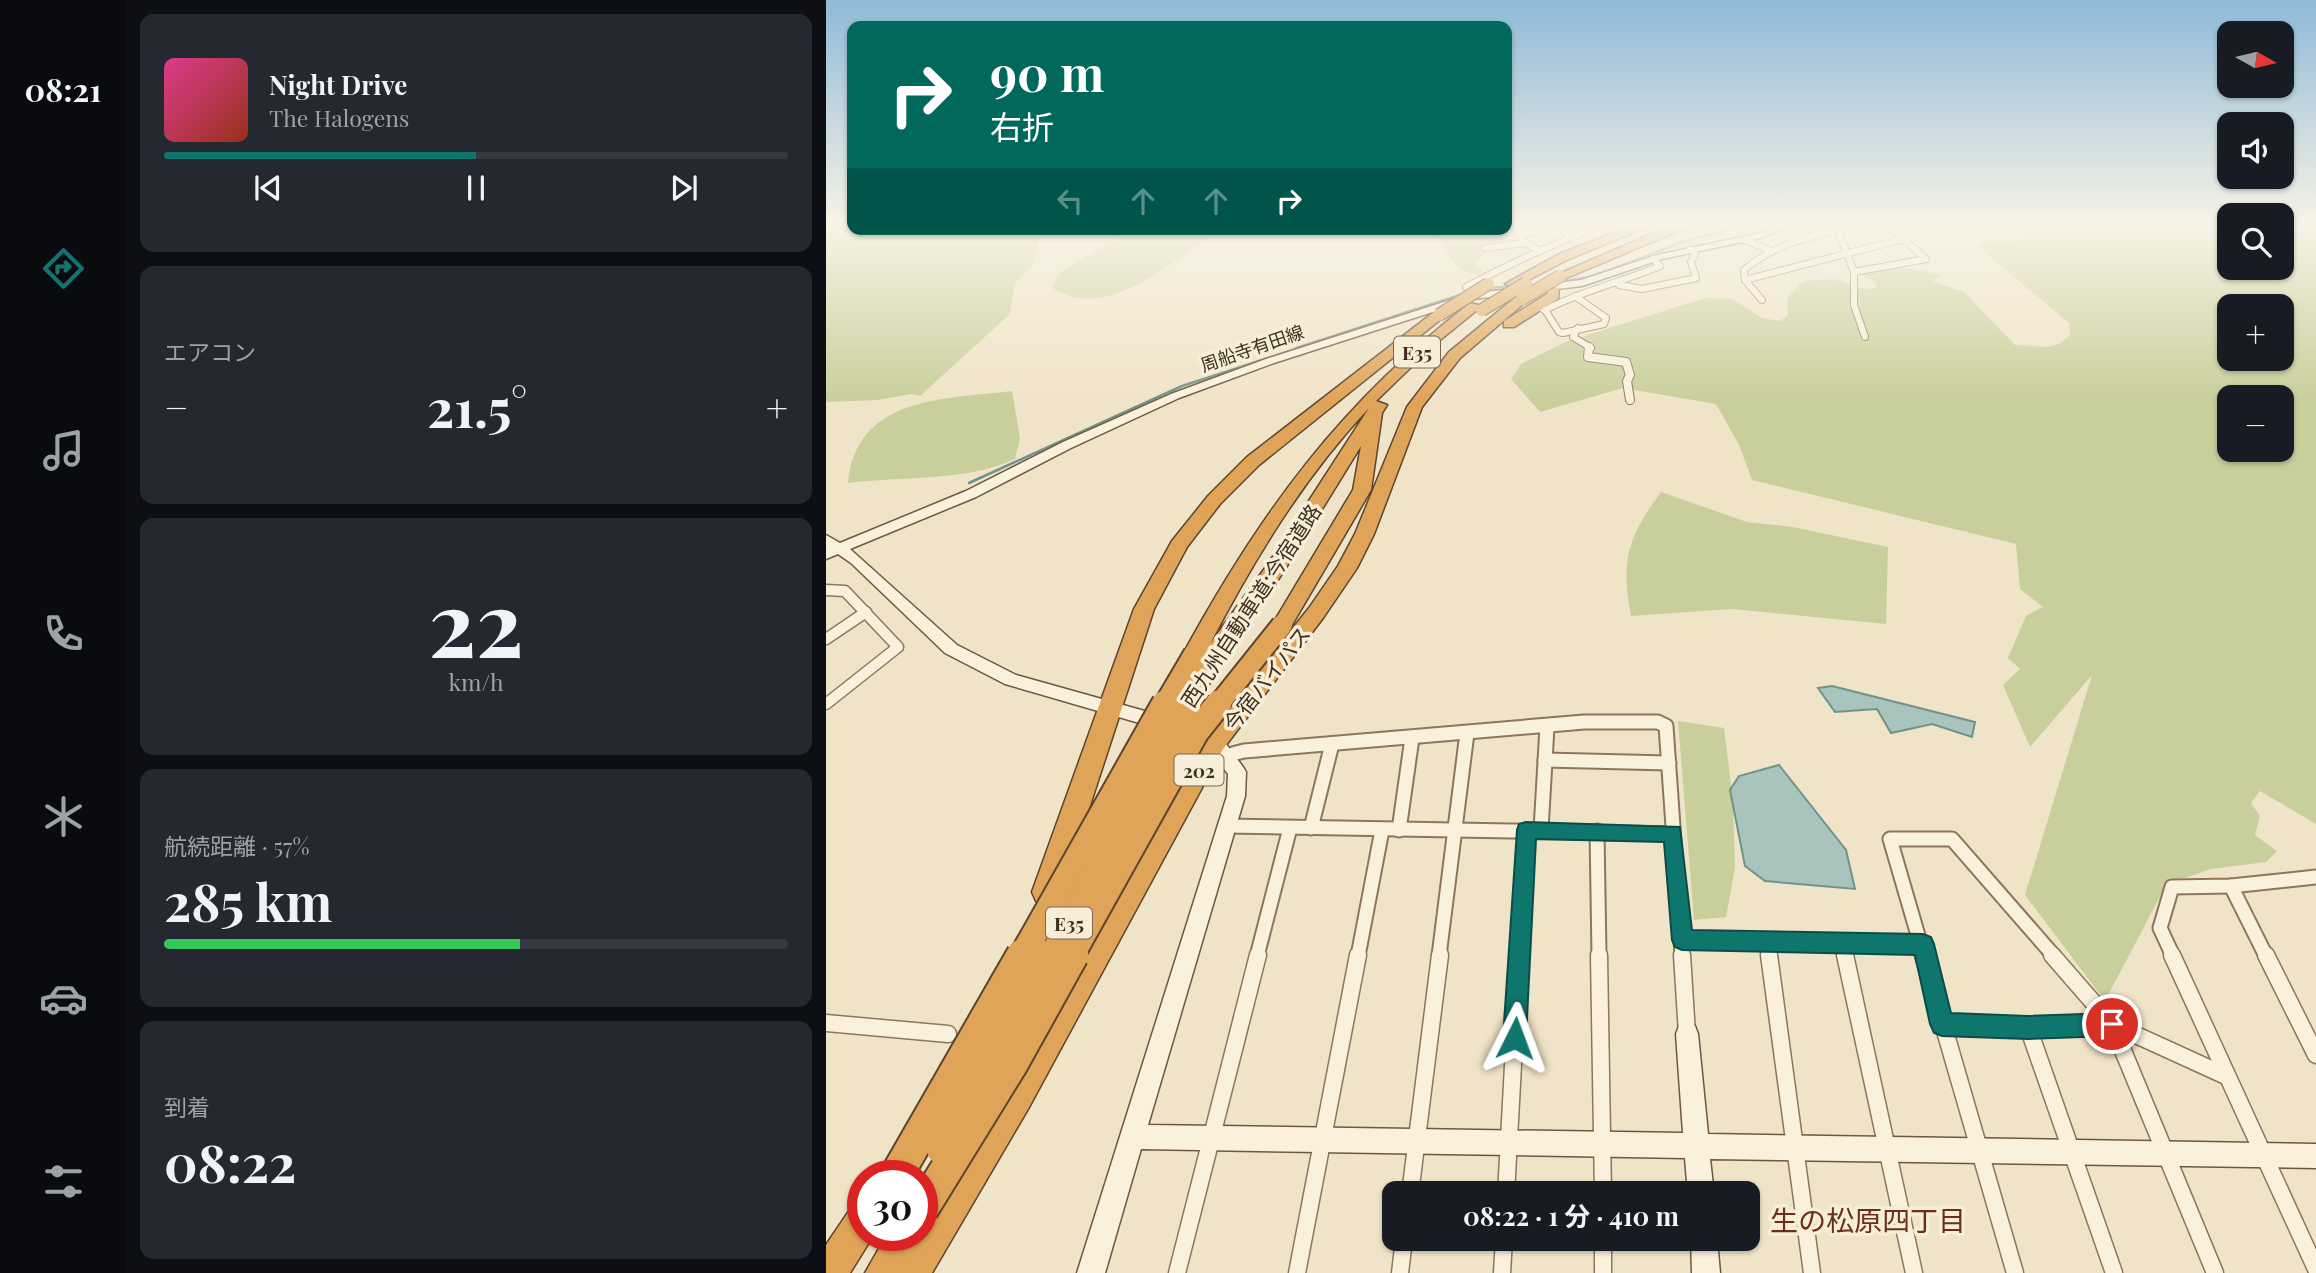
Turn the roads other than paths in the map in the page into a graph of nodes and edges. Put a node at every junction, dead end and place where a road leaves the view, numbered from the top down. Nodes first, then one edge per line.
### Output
1 (1475, 282) edge
2 (1491, 282) edge
3 (1517, 282) edge
4 (1529, 282) edge
5 (1555, 282) edge
6 (1557, 282) edge
7 (1621, 282) edge
8 (1674, 282) edge
9 (1747, 282) edge
10 (1854, 282) edge
11 (1617, 284) junction
12 (1472, 296) junction
13 (1575, 296) junction
14 (1762, 300) dead end
15 (1535, 305) junction
16 (1460, 327) junction
17 (1578, 328) junction
18 (1865, 337) dead end
19 (1430, 362) dead end
20 (1630, 400) dead end
21 (1373, 402) junction
22 (831, 548) edge
23 (826, 590) edge
24 (866, 612) junction
25 (826, 639) edge
26 (1203, 655) junction
27 (826, 704) edge
28 (1109, 708) junction
29 (1547, 727) junction
30 (1467, 733) junction
31 (1412, 738) junction
32 (1332, 744) junction
33 (1220, 749) junction
34 (1545, 760) junction
35 (1669, 763) junction
36 (1226, 826) junction
37 (1290, 828) junction
38 (1311, 828) junction
39 (1382, 830) junction
40 (1399, 830) junction
41 (1455, 830) junction
42 (1534, 830) junction
43 (1597, 831) junction
44 (1673, 834) junction
45 (2316, 877) edge
46 (2231, 886) junction
47 (1682, 940) junction
48 (1767, 942) junction
49 (1842, 943) junction
50 (1923, 944) junction
51 (826, 1023) edge
52 (1942, 1024) junction
53 (2112, 1024) junction
54 (2028, 1027) junction
55 (948, 1034) dead end
56 (1687, 1034) joint
57 (2316, 1055) edge
58 (2226, 1076) junction
59 (1131, 1137) junction
60 (1210, 1138) junction
61 (1322, 1140) junction
62 (1417, 1141) junction
63 (1509, 1142) junction
64 (1603, 1144) junction
65 (1697, 1145) junction
66 (1794, 1146) junction
67 (1888, 1148) junction
68 (1981, 1149) junction
69 (2073, 1150) junction
70 (2165, 1152) junction
71 (2262, 1153) junction
72 (2316, 1156) edge
73 (900, 1160) edge
74 (905, 1160) edge
75 (937, 1160) edge
76 (1412, 1181) edge
77 (1507, 1181) edge
78 (1603, 1181) edge
79 (1700, 1181) edge
80 (938, 1183) edge
81 (847, 1245) edge
82 (852, 1251) edge
83 (885, 1251) edge
84 (897, 1251) edge
85 (1403, 1251) edge
86 (1503, 1251) edge
87 (1603, 1251) edge
88 (1705, 1251) edge
89 (2316, 1269) edge
90 (829, 1273) edge
91 (838, 1273) edge
92 (872, 1273) edge
93 (883, 1273) edge
94 (912, 1273) edge
95 (1091, 1273) edge
96 (1177, 1273) edge
97 (1297, 1273) edge
98 (1400, 1273) edge
99 (1502, 1273) edge
100 (1603, 1273) edge
101 (1706, 1273) edge
102 (1812, 1273) edge
103 (1914, 1273) edge
104 (2015, 1273) edge
105 (2114, 1273) edge
106 (2215, 1273) edge

1 - 12 street
2 - 28 highway, bridge
3 - 21 highway, 西九州自動車道;今宿道路 / E35
4 - 16 highway, 西九州自動車道;今宿道路 / E35, bridge
5 - 12 street, 周船寺有田線
6 - 15 highway, 今宿バイパス
7 - 11 street
8 - 11 street
9 - 14 street
10 - 18 street
11 - 13 street
12 - 22 street, 周船寺有田線
13 - 15 street
13 - 17 street
15 - 17 street
15 - 33 highway, 今宿バイパス / 202
16 - 19 highway
16 - 21 highway, 西九州自動車道;今宿道路 / E35
17 - 20 street
21 - 26 highway, 西九州自動車道;今宿道路 / E35
21 - 26 highway, 西九州自動車道;今宿道路 / E35
21 - 80 highway, bridge
22 - 28 street
23 - 24 street
24 - 25 street
24 - 27 street
26 - 74 highway, 西九州自動車道;今宿道路 / E35, bridge
26 - 75 highway, 西九州自動車道;今宿道路 / E35, bridge
28 - 33 street
28 - 73 highway
29 - 30 street
29 - 34 street
29 - 35 street
30 - 31 street
30 - 41 street
31 - 32 street
31 - 40 street
32 - 33 street
32 - 38 street
33 - 36 street
33 - 94 highway, 今宿バイパス / 202
34 - 35 street
34 - 42 street
35 - 44 street
36 - 37 street
36 - 59 street
37 - 38 street
37 - 60 street
38 - 39 street
39 - 40 street
39 - 61 street
40 - 41 street
41 - 42 street
41 - 62 street
42 - 43 street
42 - 63 street
43 - 44 street
43 - 64 street
44 - 47 street
45 - 46 street
46 - 57 street
46 - 58 street
47 - 48 street
47 - 56 street
48 - 49 street
48 - 66 street
49 - 50 street
49 - 67 street
50 - 52 street
50 - 53 street
51 - 55 street
52 - 54 street
52 - 68 street
53 - 54 street
53 - 58 street
53 - 70 street
54 - 69 street
56 - 65 street
58 - 71 street
59 - 60 street
59 - 95 street
60 - 61 street
60 - 96 street
61 - 62 street
61 - 97 street
62 - 63 street
62 - 76 street
63 - 64 street
63 - 77 street
64 - 65 street
64 - 78 street
65 - 66 street
65 - 79 street
66 - 67 street
66 - 102 street
67 - 68 street
67 - 103 street
68 - 69 street
68 - 104 street
69 - 70 street
69 - 105 street
70 - 71 street
70 - 106 street
71 - 72 street
71 - 89 street
81 - 90 highway
82 - 91 highway
83 - 92 highway
84 - 93 highway
85 - 98 street
86 - 99 street
87 - 100 street
88 - 101 street

